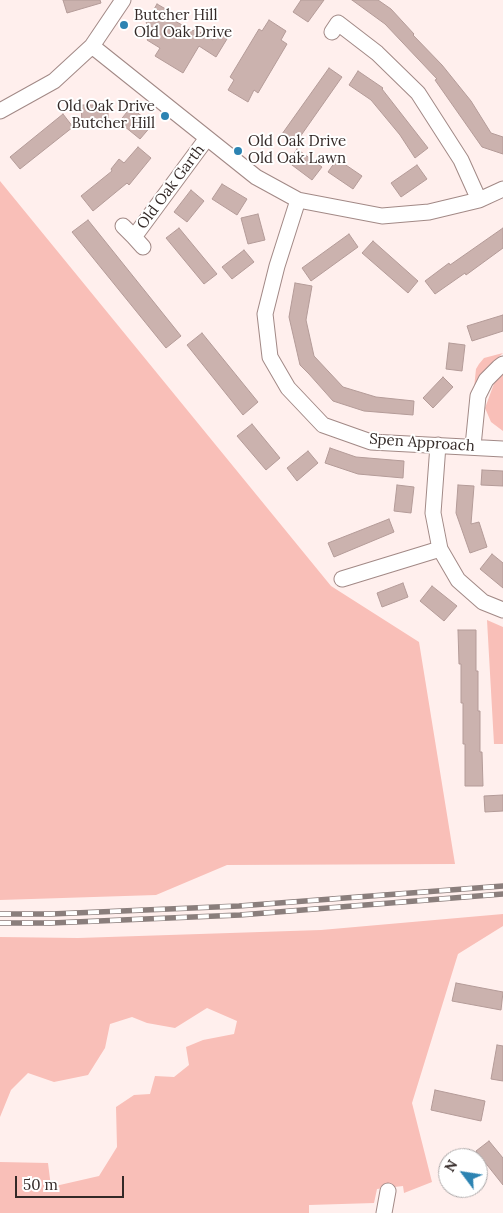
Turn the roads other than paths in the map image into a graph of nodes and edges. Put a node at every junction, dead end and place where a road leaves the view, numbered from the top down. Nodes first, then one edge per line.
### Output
1 (123, 0) edge
2 (332, 32) dead end
3 (92, 46) junction
4 (0, 111) edge
5 (207, 138) junction
6 (503, 188) edge
7 (298, 200) junction
8 (479, 200) junction
9 (133, 236) dead end
10 (503, 364) edge
11 (438, 445) junction
12 (473, 446) junction
13 (503, 449) edge
14 (440, 548) junction
15 (342, 580) dead end
16 (503, 610) edge
17 (388, 1191) dead end
18 (384, 1213) edge

1 - 3 street
2 - 8 street
3 - 4 street
3 - 5 street
5 - 7 street
5 - 9 street, Old Oak Garth
6 - 8 street
7 - 8 street
7 - 11 street, Spen Approach
10 - 12 street
11 - 12 street, Spen Approach
11 - 14 street
12 - 13 street, Spen Approach
14 - 15 street
14 - 16 street
17 - 18 street

